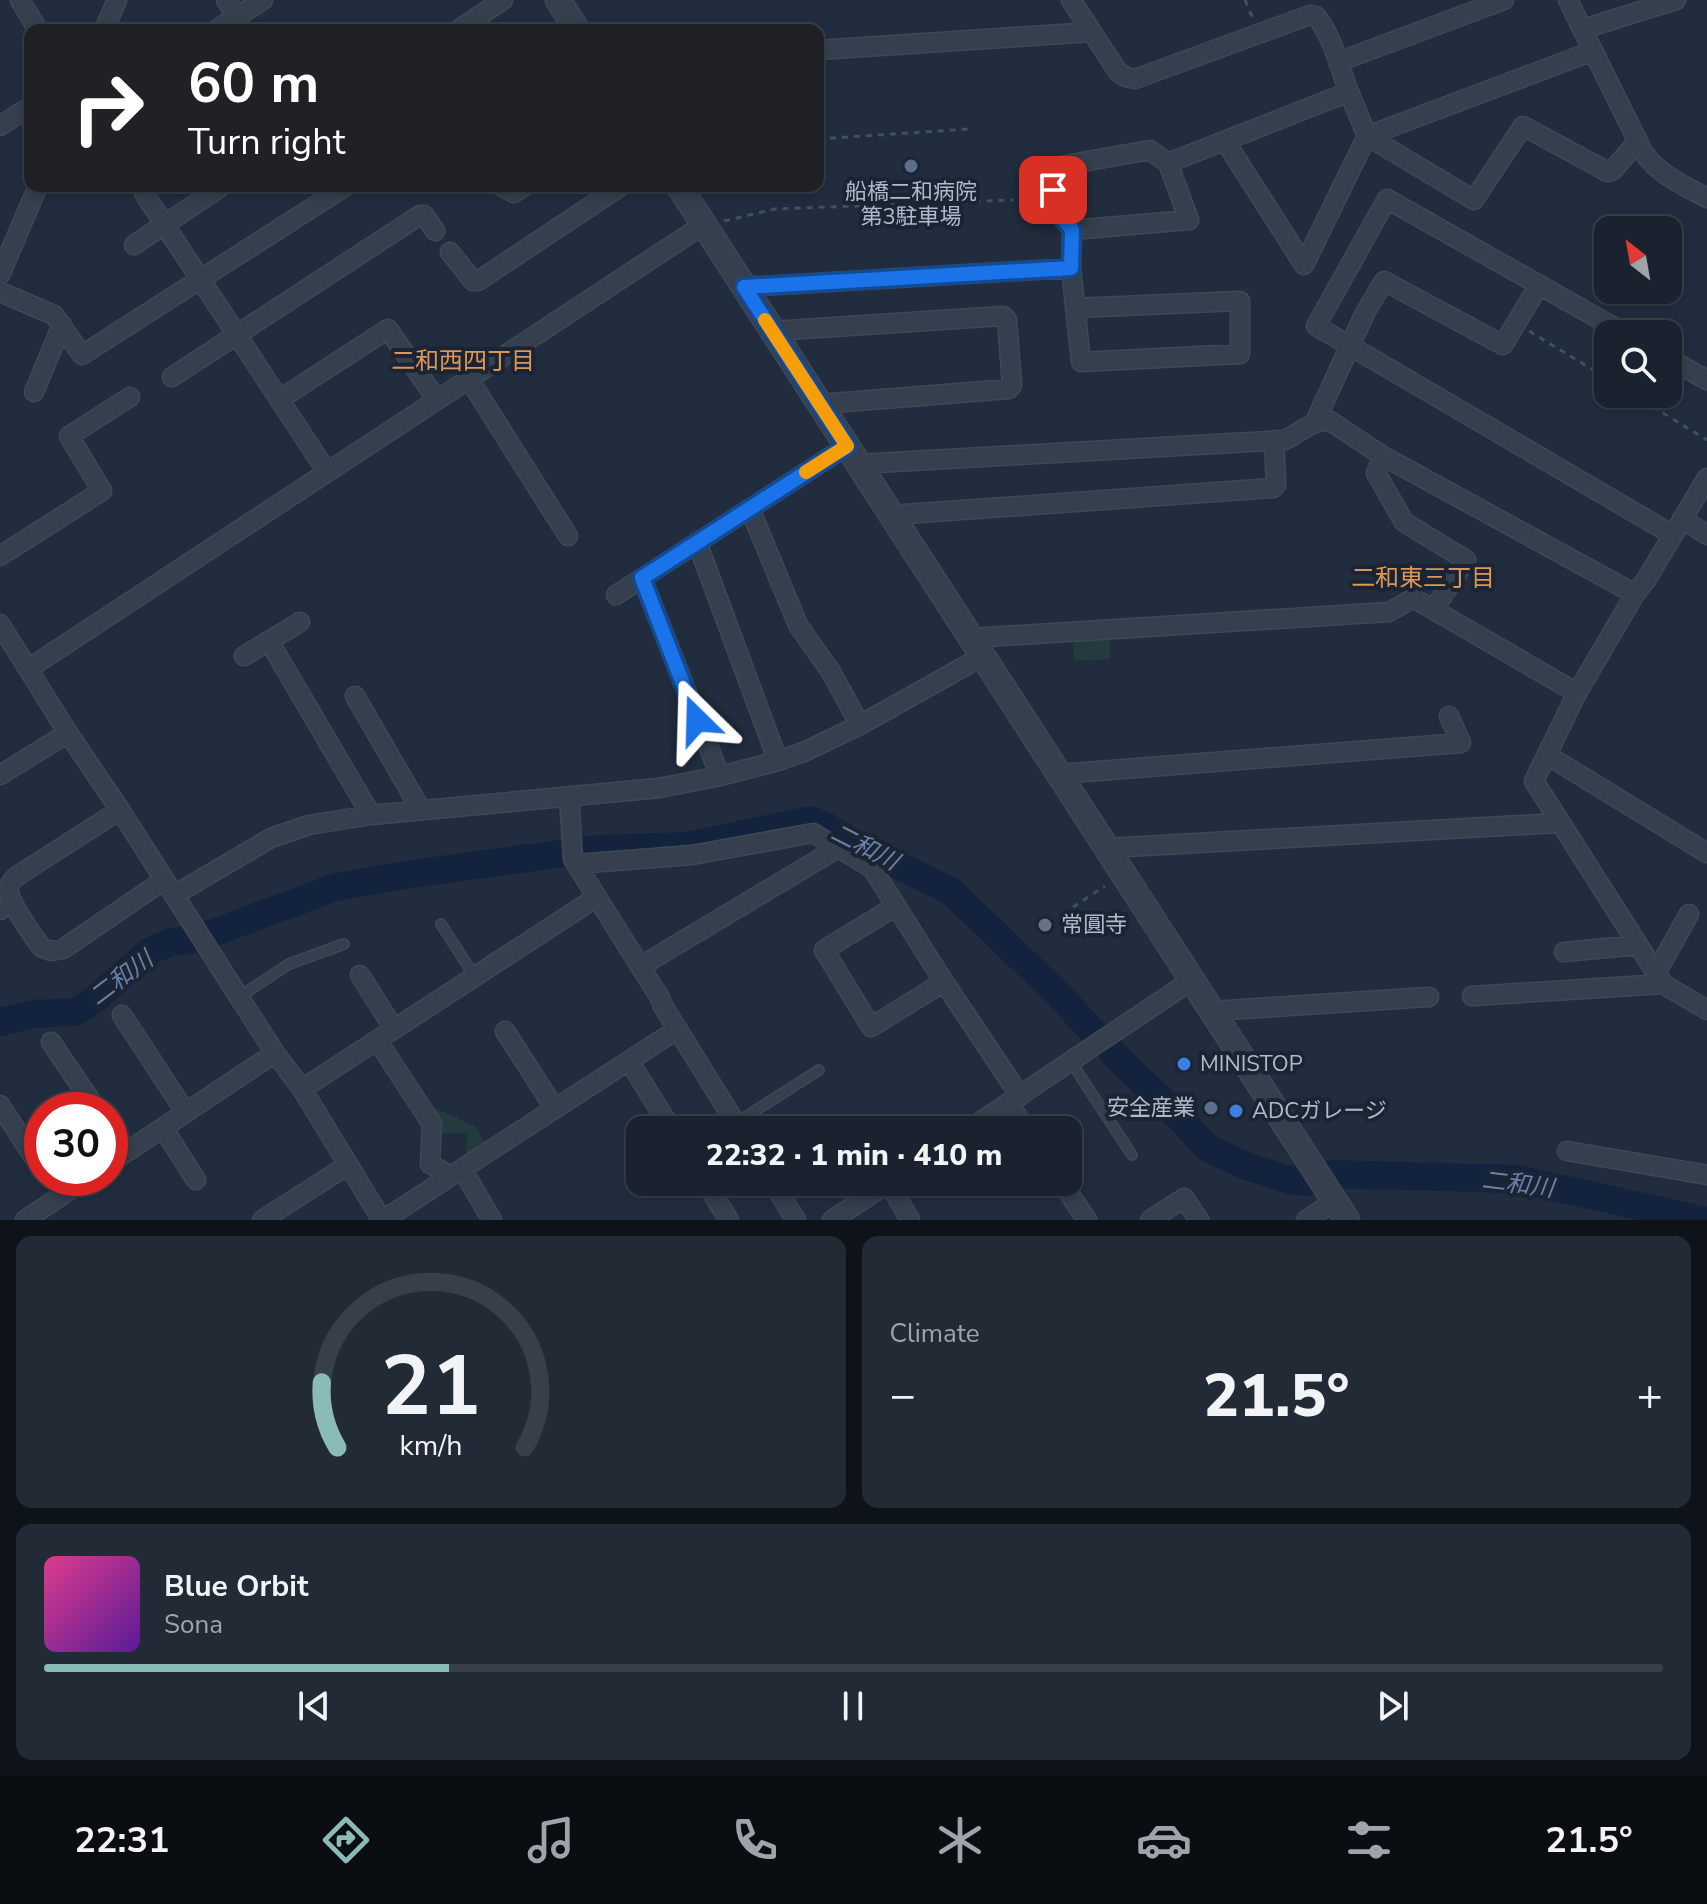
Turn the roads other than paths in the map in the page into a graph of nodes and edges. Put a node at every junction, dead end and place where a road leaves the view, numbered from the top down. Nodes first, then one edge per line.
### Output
1 (20, 0) edge
2 (117, 0) edge
3 (226, 0) edge
4 (263, 0) edge
5 (503, 0) edge
6 (558, 0) edge
7 (1071, 0) edge
8 (1504, 0) edge
9 (1568, 0) edge
10 (1676, 0) edge
11 (237, 17) junction
12 (34, 24) edge
13 (107, 24) edge
14 (226, 24) edge
15 (467, 24) edge
16 (573, 24) edge
17 (1583, 29) junction
18 (1092, 32) junction
19 (824, 50) edge
20 (1593, 51) junction
21 (1338, 62) junction
22 (1349, 92) junction
23 (24, 111) edge
24 (0, 126) edge
25 (1367, 136) junction
26 (1225, 141) junction
27 (1638, 141) junction
28 (1168, 163) junction
29 (35, 192) edge
30 (144, 192) edge
31 (213, 192) edge
32 (337, 192) edge
33 (612, 192) edge
34 (683, 192) edge
35 (1707, 198) edge
36 (164, 224) junction
37 (704, 226) junction
38 (1072, 230) junction
39 (435, 231) dead end
40 (134, 245) dead end
41 (450, 252) dead end
42 (1071, 268) junction
43 (0, 275) edge
44 (202, 279) junction
45 (1539, 285) junction
46 (744, 287) junction
47 (0, 292) edge
48 (1075, 308) junction
49 (1601, 320) edge
50 (62, 325) junction
51 (772, 331) junction
52 (238, 335) junction
53 (1350, 346) junction
54 (1682, 366) edge
55 (172, 377) dead end
56 (469, 379) junction
57 (1707, 380) edge
58 (34, 392) dead end
59 (130, 397) dead end
60 (280, 399) junction
61 (437, 400) junction
62 (820, 404) junction
63 (1315, 422) junction
64 (1274, 440) junction
65 (853, 455) junction
66 (1383, 456) junction
67 (327, 472) junction
68 (1707, 478) edge
69 (750, 509) junction
70 (891, 515) junction
71 (1678, 527) junction
72 (1707, 535) edge
73 (568, 536) dead end
74 (697, 542) junction
75 (0, 556) edge
76 (642, 578) junction
77 (1635, 594) junction
78 (616, 595) dead end
79 (1434, 609) junction
80 (300, 622) dead end
81 (0, 624) edge
82 (269, 641) junction
83 (977, 647) junction
84 (244, 656) dead end
85 (28, 669) junction
86 (1577, 693) junction
87 (355, 696) dead end
88 (1449, 716) dead end
89 (860, 725) junction
90 (68, 733) junction
91 (1547, 755) junction
92 (778, 761) junction
93 (1059, 774) junction
94 (0, 775) edge
95 (720, 776) junction
96 (569, 796) junction
97 (120, 810) junction
98 (421, 810) junction
99 (371, 815) junction
100 (1559, 823) junction
101 (838, 848) junction
102 (1107, 848) junction
103 (1707, 853) edge
104 (574, 855) junction
105 (169, 888) junction
106 (597, 897) junction
107 (896, 906) junction
108 (1689, 914) dead end
109 (441, 924) dead end
110 (344, 944) dead end
111 (1638, 945) junction
112 (1564, 952) dead end
113 (641, 966) junction
114 (360, 975) dead end
115 (475, 977) junction
116 (1660, 978) junction
117 (1192, 980) junction
118 (944, 982) junction
119 (1472, 996) dead end
120 (239, 997) junction
121 (1429, 997) dead end
122 (1707, 1010) edge
123 (1212, 1011) junction
124 (122, 1015) dead end
125 (394, 1029) junction
126 (678, 1029) junction
127 (505, 1031) dead end
128 (377, 1040) junction
129 (51, 1042) dead end
130 (275, 1053) junction
131 (629, 1061) junction
132 (1071, 1062) junction
133 (819, 1070) dead end
134 (302, 1089) junction
135 (85, 1092) edge
136 (1014, 1100) junction
137 (0, 1105) edge
138 (555, 1109) junction
139 (186, 1113) junction
140 (663, 1116) edge
141 (731, 1116) edge
142 (754, 1116) edge
143 (989, 1116) edge
144 (1020, 1116) edge
145 (163, 1128) junction
146 (24, 1142) edge
147 (128, 1151) edge
148 (1567, 1151) dead end
149 (1132, 1155) dead end
150 (348, 1165) junction
151 (457, 1172) junction
152 (1707, 1175) edge
153 (196, 1180) dead end
154 (714, 1196) edge
155 (781, 1196) edge
156 (868, 1196) edge
157 (897, 1196) edge
158 (1071, 1196) edge
159 (59, 1197) edge
160 (1341, 1210) edge
161 (46, 1214) edge
162 (25, 1220) edge
163 (262, 1220) edge
164 (382, 1220) edge
165 (492, 1220) edge
166 (729, 1220) edge
167 (796, 1220) edge
168 (832, 1220) edge
169 (910, 1220) edge
170 (1087, 1220) edge
171 (1150, 1220) edge
172 (1199, 1220) edge
173 (1306, 1220) edge

1 - 12 street
2 - 13 street
3 - 11 street
4 - 11 street
5 - 15 street
6 - 16 street
7 - 18 street
8 - 21 street
9 - 17 street
10 - 17 street
11 - 14 street
17 - 20 street
18 - 19 street
18 - 21 street
20 - 25 street
20 - 27 street
21 - 22 street
22 - 25 street
22 - 26 street
23 - 24 street
25 - 26 street
25 - 27 street
26 - 28 street
27 - 35 street
28 - 38 street
28 - 38 street
29 - 43 street
30 - 36 street
31 - 36 street
32 - 44 street
33 - 41 street
34 - 37 street
36 - 40 street
36 - 44 street
37 - 46 street
37 - 56 street
38 - 42 street
39 - 52 street
42 - 46 street
42 - 48 street
44 - 50 street
44 - 52 street
45 - 49 street
45 - 53 street
45 - 53 street
46 - 51 street
47 - 50 street
48 - 48 street
50 - 58 street
51 - 62 street
51 - 62 street
52 - 55 street
52 - 60 street
53 - 63 street
53 - 71 street
54 - 57 street
56 - 61 street
56 - 73 street
59 - 75 street
60 - 61 street
60 - 67 street
61 - 67 street
62 - 65 street
63 - 64 street
63 - 66 street
64 - 65 street
64 - 70 street
65 - 69 street
65 - 70 street
66 - 77 street
66 - 79 street
67 - 85 street
68 - 71 street
69 - 74 street
69 - 89 street
70 - 83 street
71 - 72 street
71 - 77 street
74 - 76 street
74 - 92 street
76 - 78 street
76 - 95 street
77 - 86 street
79 - 83 street
79 - 86 street
80 - 82 street
81 - 85 street
82 - 84 street
82 - 99 street
83 - 89 street
83 - 93 street
85 - 90 street
86 - 91 street
87 - 98 street
88 - 93 street
89 - 92 street
90 - 94 street
90 - 97 street
91 - 100 street
91 - 103 street
92 - 95 street
93 - 102 street
95 - 96 street
96 - 98 street
96 - 104 street
97 - 105 street
97 - 105 street
98 - 99 street
99 - 105 street
100 - 102 street
100 - 111 street
101 - 104 street
101 - 107 street
101 - 113 street
102 - 117 street
104 - 106 street
105 - 120 street
106 - 113 street
106 - 115 street
107 - 118 street
107 - 118 street
108 - 116 street
109 - 115 lane
110 - 120 lane
111 - 112 street
111 - 116 street
113 - 126 street
114 - 125 street
115 - 125 street
116 - 119 street
116 - 122 street
117 - 123 street
117 - 132 street
118 - 136 street
120 - 130 street
121 - 123 street
123 - 160 street
124 - 139 street
125 - 128 street
126 - 131 street
126 - 141 street
127 - 138 street
128 - 134 street
128 - 151 street
129 - 135 street
130 - 134 street
130 - 139 street
131 - 138 street
131 - 140 street
132 - 136 street
132 - 149 lane
133 - 142 lane
134 - 150 street
136 - 143 street
136 - 144 street
137 - 146 street
138 - 151 street
139 - 145 street
145 - 147 street
145 - 153 street
148 - 152 street
150 - 163 street
150 - 164 street
151 - 164 street
151 - 165 street
154 - 166 street
155 - 167 street
156 - 168 street
157 - 169 street
158 - 170 street
159 - 161 street
160 - 173 street
161 - 162 street
171 - 172 street

